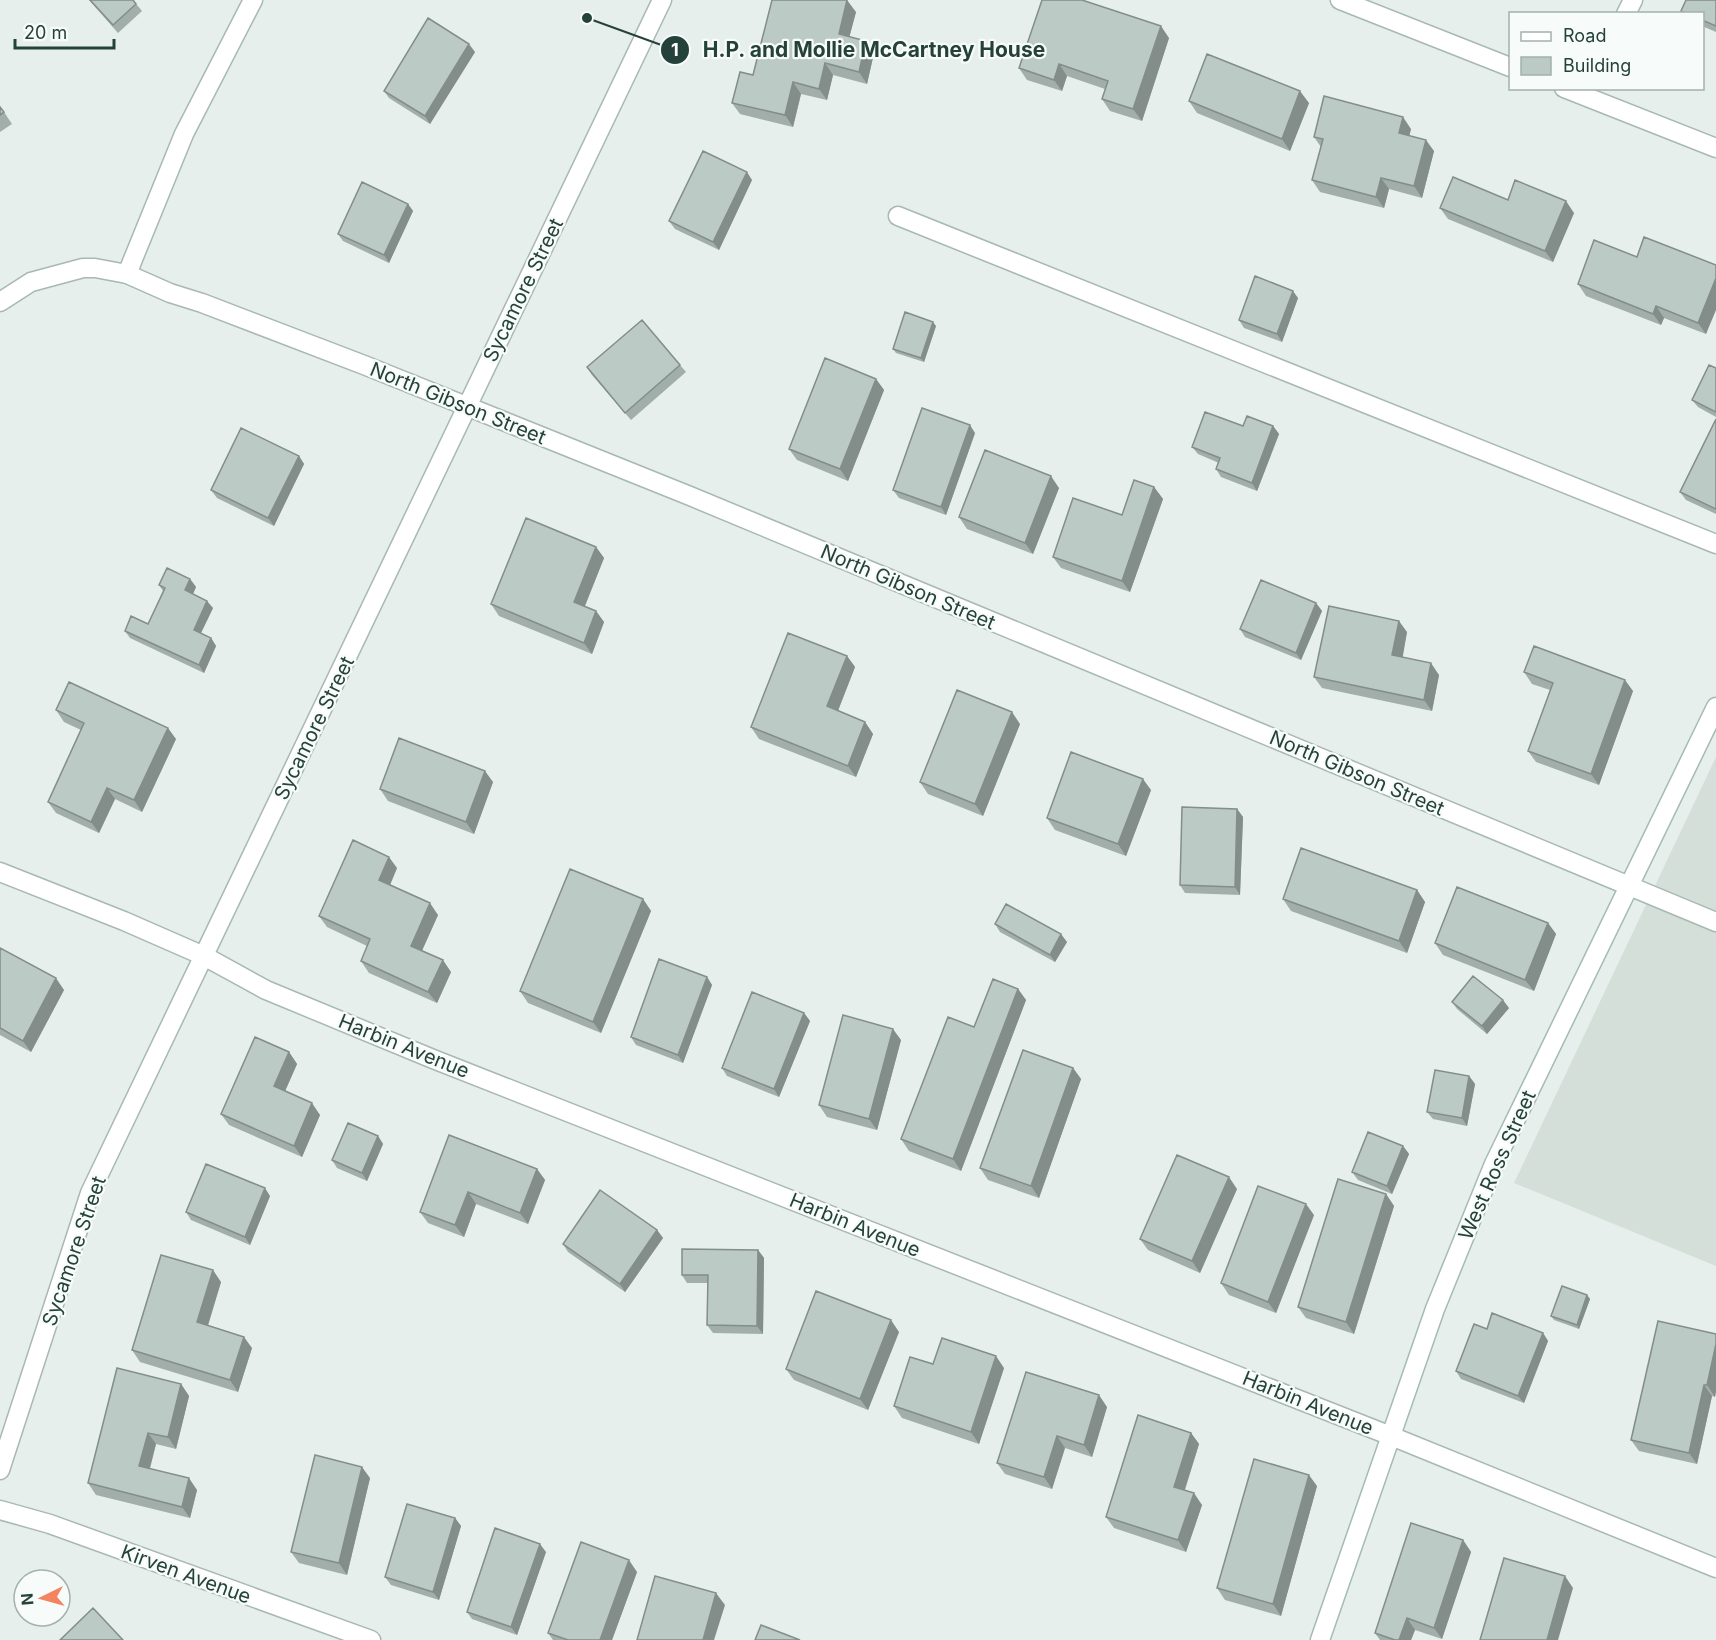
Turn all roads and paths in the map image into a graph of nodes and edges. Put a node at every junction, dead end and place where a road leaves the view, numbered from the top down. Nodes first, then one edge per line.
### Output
1 (253, 0) edge
2 (662, 0) edge
3 (1340, 0) edge
4 (1509, 67) edge
5 (1588, 93) edge
6 (1716, 148) edge
7 (898, 216) dead end
8 (127, 274) junction
9 (0, 302) edge
10 (466, 407) junction
11 (1716, 544) edge
12 (1716, 707) edge
13 (0, 872) edge
14 (1628, 886) junction
15 (1716, 922) edge
16 (204, 956) junction
17 (1391, 1436) junction
18 (0, 1470) edge
19 (0, 1510) edge
20 (1716, 1568) edge
21 (371, 1640) edge
22 (1320, 1640) edge

1 - 8 street
2 - 10 street, Sycamore Street
3 - 4 street
5 - 6 street
7 - 11 street
8 - 9 street, North Gibson Street
8 - 10 street, North Gibson Street
10 - 14 street, North Gibson Street
10 - 16 street, Sycamore Street
12 - 14 street, West Ross Street
13 - 16 street, Harbin Avenue
14 - 15 street, North Gibson Street
14 - 17 street, West Ross Street
16 - 17 street, Harbin Avenue
16 - 18 street, Sycamore Street
17 - 20 street, Harbin Avenue
17 - 22 street, West Ross Street
19 - 21 street, Kirven Avenue

